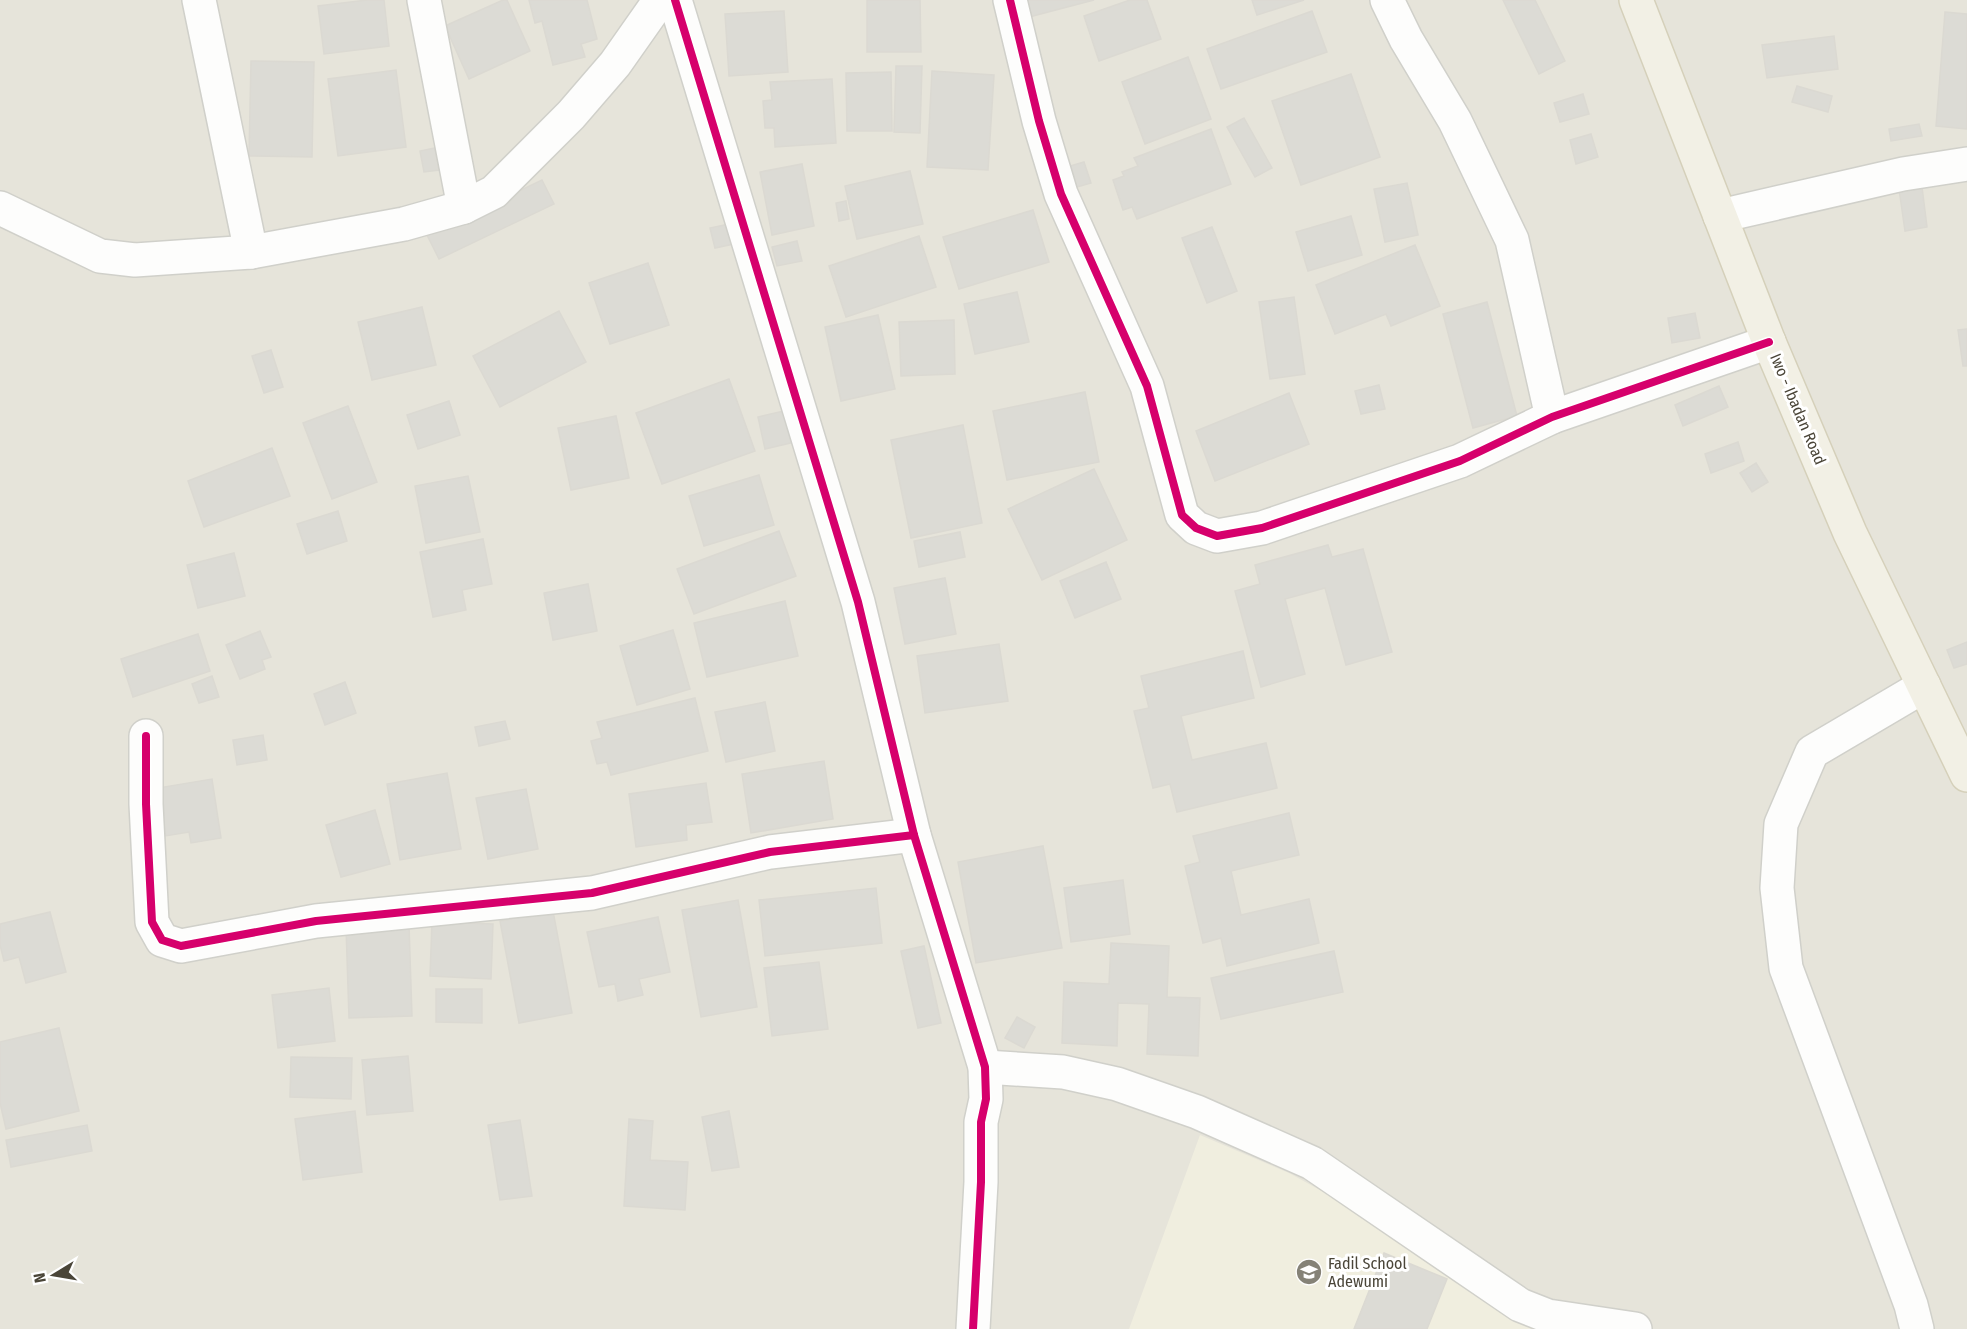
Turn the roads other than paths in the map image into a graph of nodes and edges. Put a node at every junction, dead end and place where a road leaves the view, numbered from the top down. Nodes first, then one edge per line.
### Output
1 (199, 0) edge
2 (424, 0) edge
3 (660, 0) edge
4 (675, 0) edge
5 (1010, 0) edge
6 (1387, 0) edge
7 (1636, 0) edge
8 (1967, 164) edge
9 (464, 207) junction
10 (0, 208) edge
11 (1720, 216) junction
12 (250, 252) junction
13 (1769, 342) junction
14 (1552, 417) junction
15 (1924, 686) junction
16 (146, 736) dead end
17 (1967, 775) edge
18 (914, 835) junction
19 (985, 1067) junction
20 (973, 1329) edge
21 (1635, 1329) edge
22 (1917, 1329) edge

1 - 12 street
2 - 9 street
3 - 9 street
4 - 18 street
5 - 14 street
6 - 14 street
7 - 11 main road, Iwo - Ibadan Road
8 - 11 street
9 - 12 street
10 - 12 street
11 - 13 main road, Iwo - Ibadan Road
13 - 14 street
13 - 15 main road, Iwo - Ibadan Road
15 - 17 main road, Iwo - Ibadan Road
15 - 22 street
16 - 18 street
18 - 19 street
19 - 20 street
19 - 21 street

